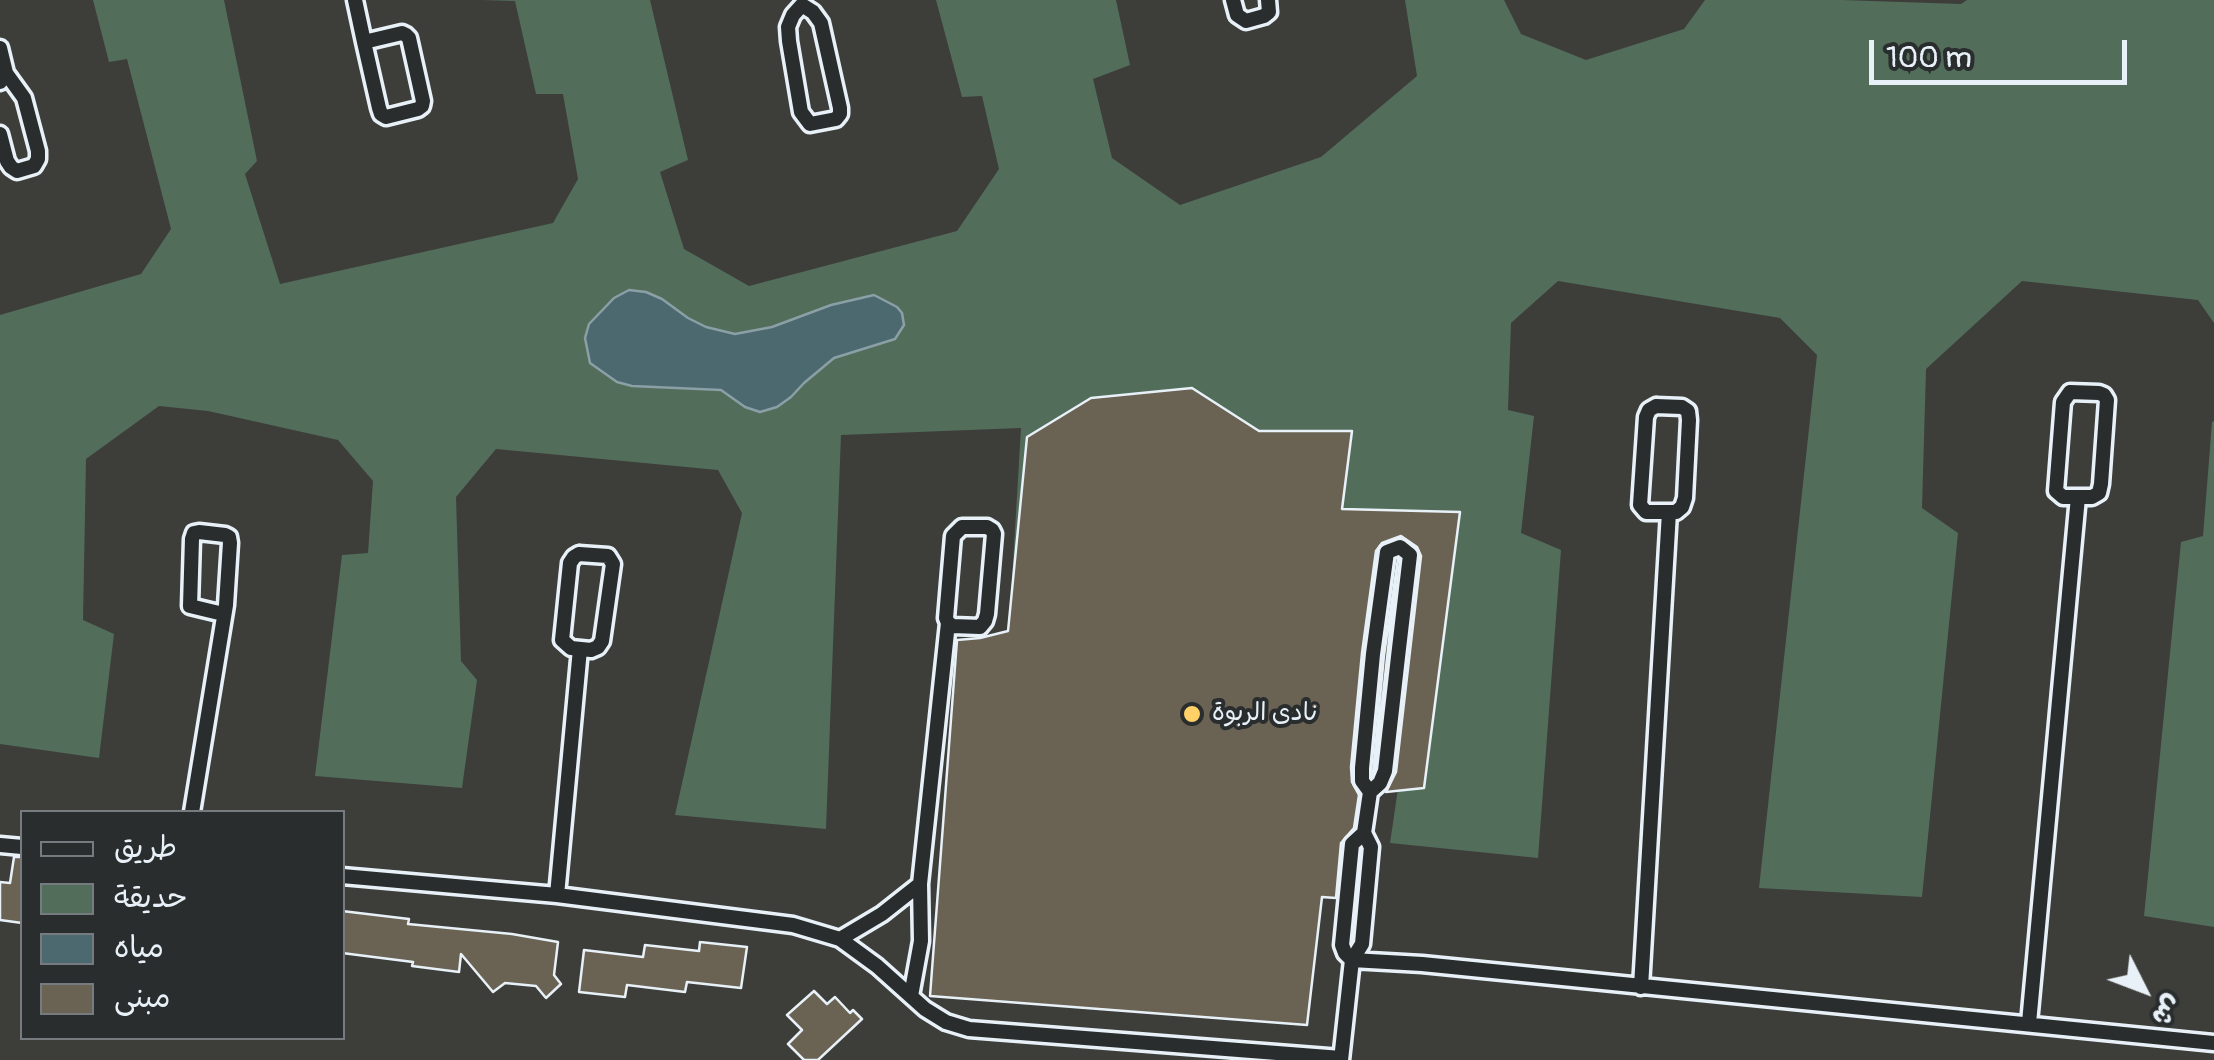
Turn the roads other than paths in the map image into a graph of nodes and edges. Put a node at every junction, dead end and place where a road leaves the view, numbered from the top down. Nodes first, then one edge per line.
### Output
1 (356, 0) edge
2 (1233, 0) edge
3 (1268, 0) edge
4 (802, 2) edge
5 (364, 42) junction
6 (0, 48) edge
7 (3, 78) edge
8 (0, 134) edge
9 (2078, 497) junction
10 (1669, 512) junction
11 (224, 611) junction
12 (948, 622) junction
13 (580, 649) junction
14 (1373, 654) junction
15 (1398, 657) junction
16 (1370, 792) junction
17 (192, 810) edge
18 (345, 876) edge
19 (920, 884) junction
20 (558, 895) junction
21 (840, 940) junction
22 (1352, 960) junction
23 (1642, 987) junction
24 (911, 996) junction
25 (2029, 1024) junction
26 (2214, 1042) edge
27 (1341, 1059) edge

1 - 5 street
2 - 3 street
4 - 4 street
5 - 5 street
6 - 7 street
7 - 8 street
9 - 9 street
9 - 25 street
10 - 10 street
10 - 23 street
11 - 11 street
11 - 17 street
12 - 12 street
12 - 19 street
13 - 13 street
13 - 20 street
14 - 15 street
14 - 15 street
14 - 16 street
15 - 16 street
16 - 22 street
18 - 20 street
19 - 21 street
19 - 24 street
20 - 21 street
21 - 24 street
22 - 23 street
22 - 27 street
23 - 25 street
24 - 27 street
25 - 26 street

